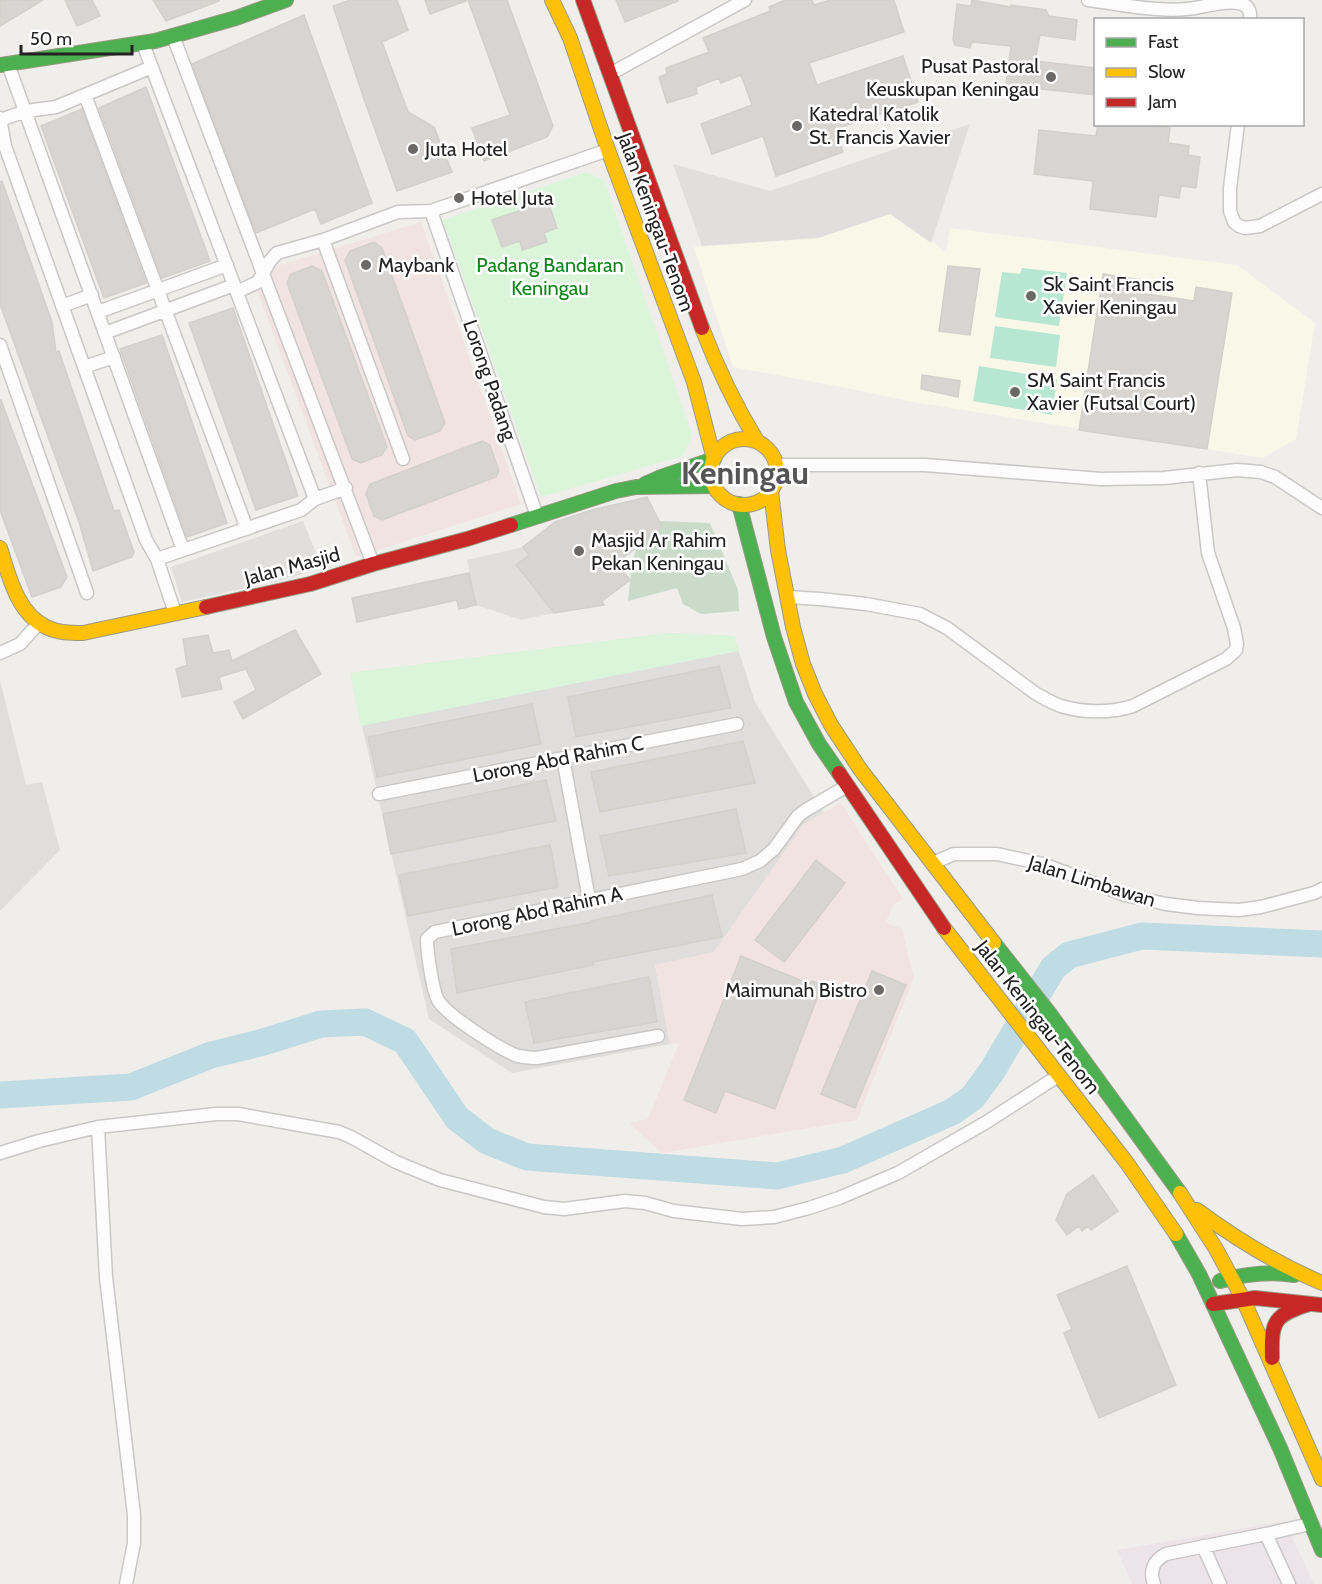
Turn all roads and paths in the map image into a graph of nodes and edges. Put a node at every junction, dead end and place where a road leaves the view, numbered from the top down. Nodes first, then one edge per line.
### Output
1 (286, 0) edge
2 (552, 0) edge
3 (583, 0) edge
4 (745, 0) edge
5 (1088, 0) edge
6 (1250, 18) edge
7 (173, 36) junction
8 (143, 44) junction
9 (4, 64) edge
10 (152, 67) junction
11 (610, 74) junction
12 (85, 95) junction
13 (26, 111) junction
14 (0, 119) edge
15 (1238, 126) edge
16 (608, 150) junction
17 (1322, 194) edge
18 (431, 211) junction
19 (323, 240) junction
20 (227, 265) junction
21 (264, 273) junction
22 (235, 289) junction
23 (158, 290) junction
24 (92, 295) junction
25 (62, 306) junction
26 (166, 311) junction
27 (98, 312) junction
28 (105, 333) junction
29 (0, 345) edge
30 (114, 357) junction
31 (3, 364) edge
32 (84, 367) junction
33 (757, 441) junction
34 (403, 459) dead end
35 (714, 459) junction
36 (776, 465) junction
37 (1199, 474) junction
38 (715, 486) junction
39 (636, 487) junction
40 (346, 488) junction
41 (771, 491) junction
42 (315, 499) junction
43 (739, 504) junction
44 (1322, 508) edge
45 (537, 516) junction
46 (247, 529) junction
47 (0, 548) edge
48 (183, 550) junction
49 (156, 559) junction
50 (373, 564) junction
51 (87, 593) dead end
52 (788, 597) junction
53 (175, 613) junction
54 (38, 624) junction
55 (0, 653) edge
56 (737, 724) dead end
57 (563, 758) junction
58 (847, 786) junction
59 (379, 794) dead end
60 (933, 863) junction
61 (1322, 889) edge
62 (589, 899) junction
63 (658, 1036) dead end
64 (1058, 1076) junction
65 (98, 1126) junction
66 (0, 1153) edge
67 (1185, 1201) junction
68 (1306, 1277) junction
69 (1232, 1278) junction
70 (1322, 1283) edge
71 (1204, 1284) junction
72 (1243, 1299) junction
73 (1213, 1304) junction
74 (1317, 1304) edge
75 (1273, 1368) junction
76 (1322, 1479) edge
77 (1310, 1524) junction
78 (1266, 1534) junction
79 (1203, 1546) junction
80 (1322, 1550) edge
81 (126, 1584) edge
82 (1155, 1584) edge
83 (1220, 1584) edge
84 (1288, 1584) edge

1 - 7 main road
2 - 16 main road, Jalan Keningau-Tenom
3 - 11 main road, Jalan Keningau-Tenom
4 - 11 street
5 - 6 street
7 - 8 main road
7 - 21 street
8 - 9 main road
8 - 10 street
9 - 13 street
10 - 12 street
10 - 20 street
11 - 33 main road, Jalan Keningau-Tenom
12 - 13 street
12 - 23 street
13 - 14 street
13 - 24 street
14 - 25 street
15 - 17 street
16 - 18 street
16 - 35 main road, Jalan Keningau-Tenom
18 - 19 street
18 - 45 street, Lorong Padang
19 - 21 street
19 - 34 street
20 - 22 street
20 - 23 street
21 - 22 street
21 - 40 street
22 - 26 street
22 - 42 street
23 - 26 street
23 - 27 street
24 - 25 street
24 - 27 street
25 - 32 street
26 - 28 street
26 - 46 street
27 - 28 street
28 - 30 street
29 - 31 street
30 - 32 street
30 - 48 street
31 - 51 street
32 - 49 street
33 - 35 main road
33 - 36 main road
35 - 38 main road
35 - 39 main road
36 - 37 street
36 - 41 main road
37 - 44 street
37 - 52 street
38 - 39 main road
38 - 43 main road
39 - 45 main road, Jalan Masjid
40 - 42 street
40 - 50 street
41 - 43 main road
41 - 52 main road, Jalan Keningau-Tenom
42 - 46 street
43 - 58 main road, Jalan Keningau-Tenom
45 - 50 main road, Jalan Masjid
46 - 48 street
47 - 54 main road
48 - 49 street
49 - 53 street
50 - 53 main road, Jalan Masjid
52 - 60 main road, Jalan Keningau-Tenom
53 - 54 main road, Jalan Masjid
54 - 55 street
56 - 57 street, Lorong Abd Rahim C
57 - 59 street, Lorong Abd Rahim C
57 - 62 street
58 - 62 street, Lorong Abd Rahim A
58 - 64 main road, Jalan Keningau-Tenom
60 - 61 street, Jalan Limbawan
60 - 67 main road, Jalan Keningau-Tenom
62 - 63 street, Lorong Abd Rahim A
64 - 65 street
64 - 71 main road, Jalan Keningau-Tenom
65 - 66 street
65 - 81 street
67 - 68 main road
67 - 69 main road, Jalan Keningau-Tenom
68 - 69 main road
68 - 70 main road
69 - 71 main road
69 - 72 main road, Jalan Keningau-Tenom
71 - 73 main road, Jalan Keningau-Tenom
72 - 73 main road
72 - 74 main road
72 - 75 main road, Jalan Keningau-Tenom
73 - 77 main road, Jalan Keningau-Tenom
74 - 75 main road
75 - 76 main road, Jalan Keningau-Tenom
77 - 78 street
77 - 80 main road, Jalan Keningau-Tenom
78 - 79 street
78 - 84 street
79 - 82 street
79 - 83 street

